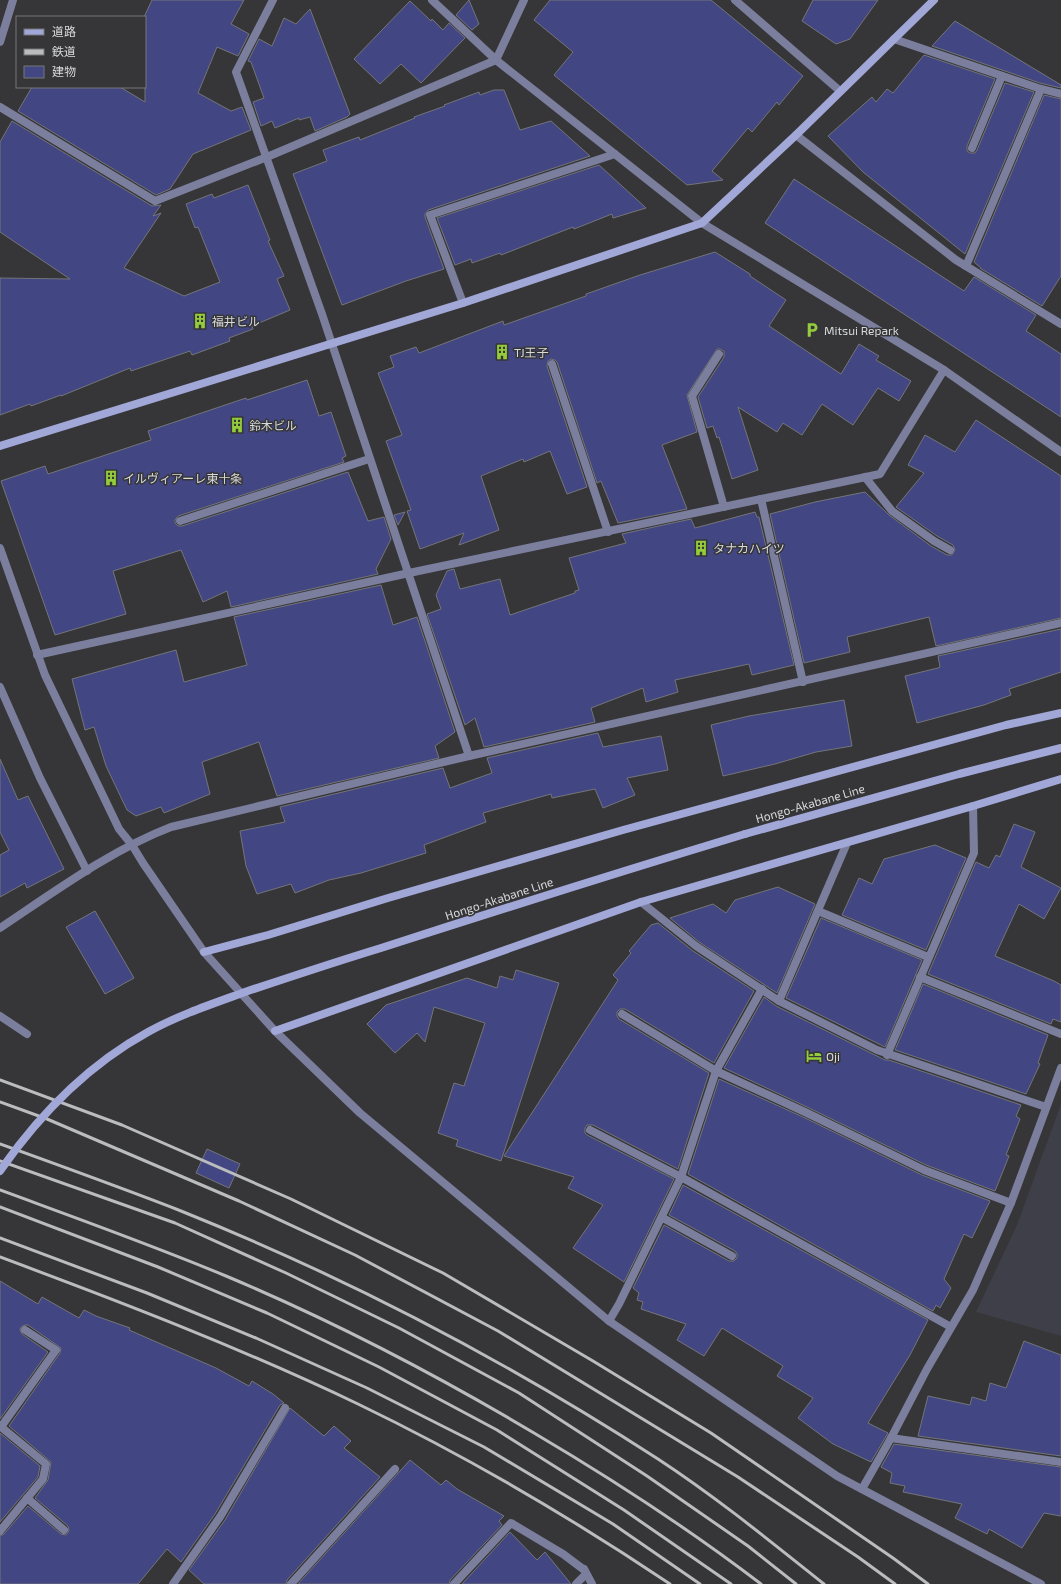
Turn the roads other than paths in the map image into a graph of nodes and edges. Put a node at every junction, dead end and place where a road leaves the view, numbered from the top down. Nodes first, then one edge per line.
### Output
1 (13, 0) edge
2 (272, 0) edge
3 (432, 0) edge
4 (524, 0) edge
5 (735, 0) edge
6 (934, 0) edge
7 (894, 39) junction
8 (0, 42) edge
9 (496, 60) junction
10 (1002, 76) junction
11 (1041, 89) junction
12 (840, 90) junction
13 (1061, 94) edge
14 (0, 107) edge
15 (796, 135) junction
16 (972, 148) dead end
17 (615, 154) junction
18 (267, 157) junction
19 (702, 223) junction
20 (966, 266) junction
21 (463, 303) junction
22 (1061, 324) edge
23 (332, 343) junction
24 (719, 354) dead end
25 (552, 364) dead end
26 (944, 370) junction
27 (0, 446) edge
28 (1061, 452) edge
29 (369, 459) junction
30 (865, 477) junction
31 (761, 499) junction
32 (724, 507) junction
33 (180, 522) dead end
34 (608, 532) junction
35 (0, 548) edge
36 (950, 550) dead end
37 (408, 572) junction
38 (1061, 623) edge
39 (37, 655) junction
40 (803, 682) junction
41 (0, 687) edge
42 (1061, 713) edge
43 (1061, 748) edge
44 (469, 756) junction
45 (1061, 779) edge
46 (973, 806) junction
47 (847, 843) junction
48 (132, 845) junction
49 (87, 871) junction
50 (641, 902) junction
51 (818, 910) junction
52 (0, 928) edge
53 (204, 952) junction
54 (928, 957) junction
55 (920, 977) junction
56 (762, 989) junction
57 (779, 1001) junction
58 (622, 1014) dead end
59 (0, 1016) edge
60 (275, 1031) junction
61 (27, 1034) dead end
62 (1061, 1034) edge
63 (887, 1054) junction
64 (1061, 1068) edge
65 (716, 1071) junction
66 (1046, 1107) junction
67 (590, 1130) dead end
68 (0, 1171) edge
69 (681, 1177) junction
70 (1011, 1203) junction
71 (663, 1218) junction
72 (732, 1256) dead end
73 (609, 1321) junction
74 (951, 1327) junction
75 (25, 1330) dead end
76 (285, 1408) dead end
77 (1, 1427) edge
78 (891, 1438) junction
79 (1061, 1462) edge
80 (395, 1469) dead end
81 (862, 1489) junction
82 (27, 1498) junction
83 (64, 1530) dead end
84 (0, 1531) edge
85 (585, 1571) junction
86 (173, 1584) edge
87 (291, 1584) edge
88 (454, 1584) edge
89 (576, 1584) edge
90 (592, 1584) edge
91 (1041, 1584) edge

1 - 8 street
2 - 18 street
3 - 9 street
4 - 9 street
5 - 12 street
6 - 7 main road
7 - 10 street
7 - 12 main road
9 - 17 street
9 - 18 street
10 - 11 street
10 - 16 street
11 - 13 street
11 - 20 street
12 - 15 main road
14 - 18 street
15 - 19 main road
15 - 20 street
17 - 19 street
17 - 21 street
18 - 23 street
19 - 21 main road
19 - 26 street
20 - 22 street
21 - 23 main road
23 - 27 main road
23 - 29 street
24 - 32 street
25 - 34 street
26 - 28 street
26 - 30 street
29 - 33 street
29 - 37 street
30 - 31 street
30 - 36 street
31 - 32 street
31 - 40 street
32 - 34 street
34 - 37 street
35 - 39 street
37 - 39 street
37 - 44 street
38 - 40 street
39 - 48 street
40 - 44 street
41 - 49 street
42 - 53 main road
43 - 68 main road, Hongo-Akabane Line, bridge
44 - 48 street
45 - 46 main road
46 - 47 main road
46 - 54 street
47 - 50 main road
47 - 51 street
48 - 49 street
48 - 53 street
49 - 52 street
50 - 56 street
50 - 60 main road
51 - 54 street
51 - 57 street
53 - 60 street
54 - 55 street
55 - 62 street
55 - 63 street
56 - 57 street
56 - 65 street
57 - 63 street
58 - 65 street
59 - 61 street
60 - 73 street
63 - 66 street
64 - 66 street
65 - 69 street
65 - 70 street
66 - 70 street
67 - 69 street
69 - 71 street
69 - 74 street
70 - 74 street
71 - 72 street
71 - 73 street
73 - 81 street
74 - 78 street
75 - 77 street
76 - 86 street
77 - 82 street
78 - 79 street
78 - 81 street
80 - 87 street
81 - 91 street
82 - 83 street
82 - 84 street
85 - 88 street
85 - 89 street
85 - 90 street

